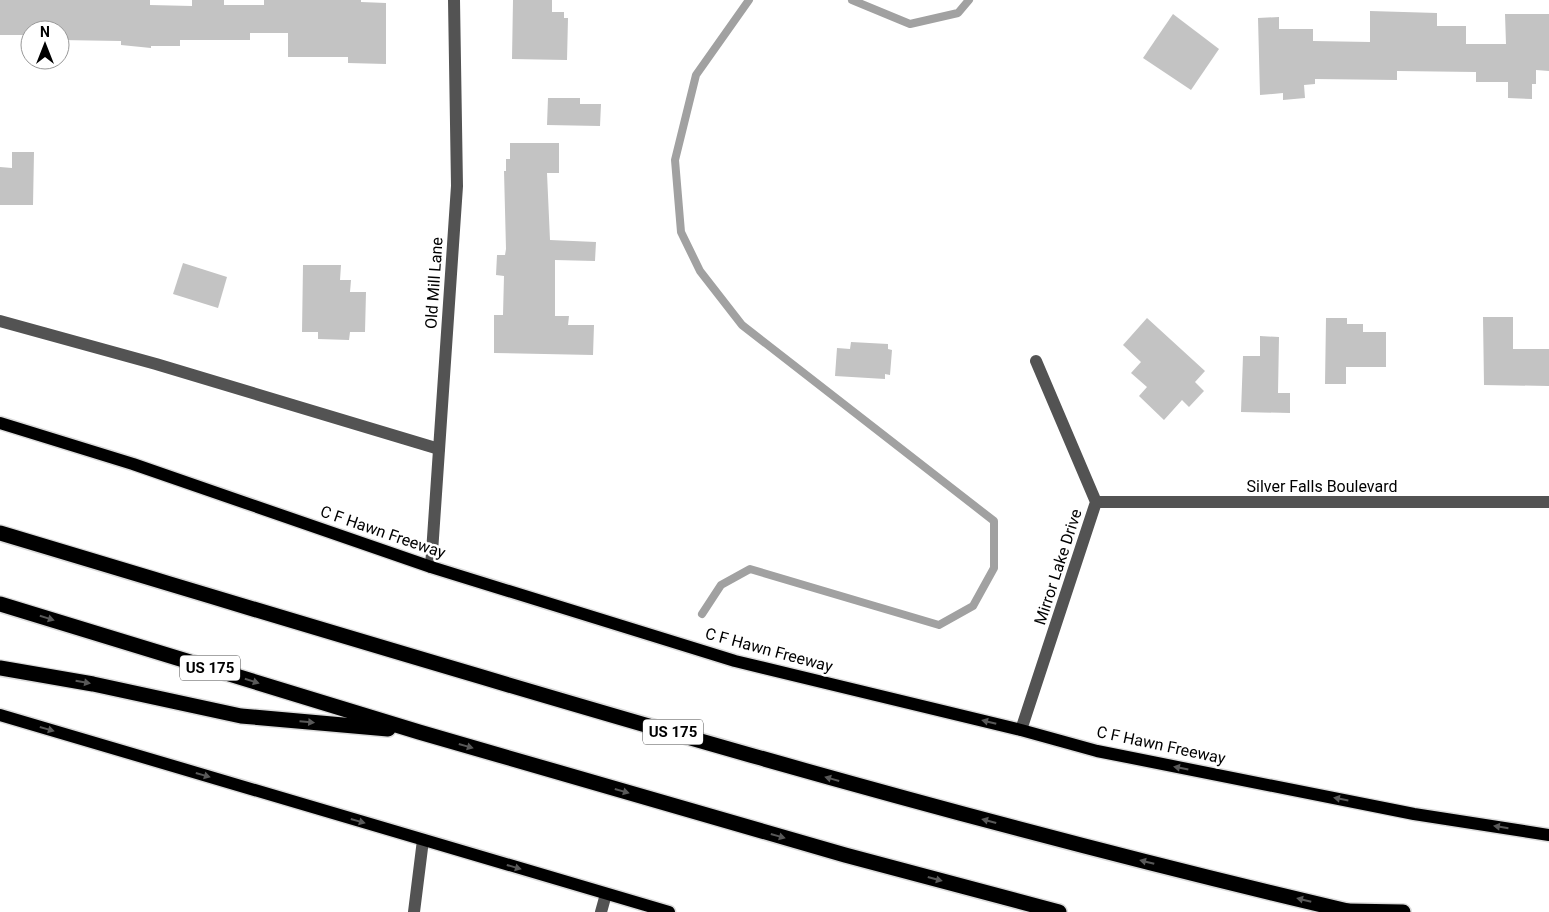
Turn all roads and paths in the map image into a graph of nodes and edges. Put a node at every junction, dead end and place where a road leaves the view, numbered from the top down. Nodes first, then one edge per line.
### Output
1 (454, 0) edge
2 (0, 321) edge
3 (1036, 361) dead end
4 (0, 422) edge
5 (439, 449) junction
6 (1096, 502) junction
7 (1549, 502) edge
8 (0, 533) edge
9 (431, 567) junction
10 (0, 604) edge
11 (0, 668) edge
12 (0, 715) edge
13 (1021, 730) junction
14 (419, 732) junction
15 (1549, 835) edge
16 (423, 840) junction
17 (606, 894) junction
18 (1349, 911) edge
19 (414, 912) edge
20 (601, 912) edge
21 (668, 912) edge
22 (1059, 912) edge
23 (1403, 912) edge

1 - 5 street, Old Mill Lane
2 - 5 street
3 - 6 street, Mirror Lake Drive
4 - 9 main road, C F Hawn Freeway
5 - 9 street, Old Mill Lane
6 - 7 street, Silver Falls Boulevard
6 - 13 street, Mirror Lake Drive
18 -> 8 highway, US 175
13 -> 9 main road, C F Hawn Freeway
10 -> 14 highway, US 175
11 -> 14 highway
12 -> 16 main road
15 -> 13 main road, C F Hawn Freeway
14 -> 22 highway, US 175
16 -> 17 main road
16 - 19 street
17 - 20 street
17 - 21 main road
18 - 23 highway

